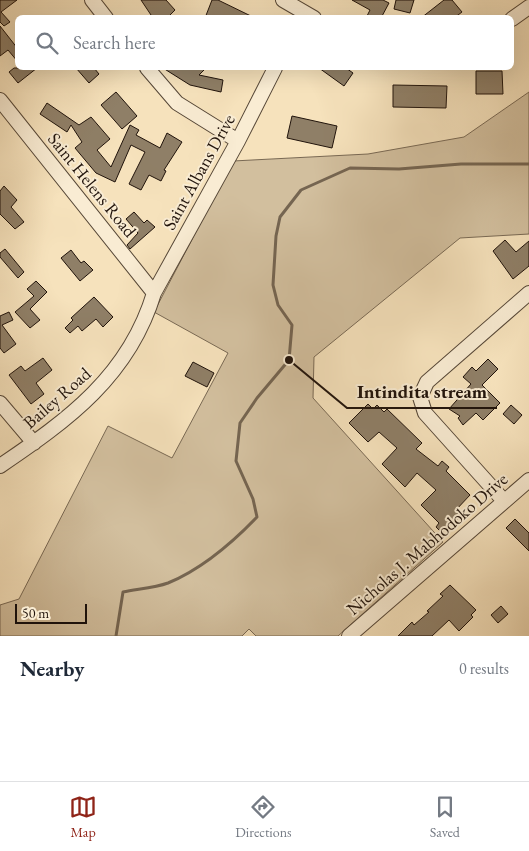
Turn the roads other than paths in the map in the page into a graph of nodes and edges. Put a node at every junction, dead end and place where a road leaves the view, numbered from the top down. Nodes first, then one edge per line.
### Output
1 (92, 0) edge
2 (283, 0) edge
3 (529, 7) edge
4 (307, 12) edge
5 (104, 15) edge
6 (514, 18) edge
7 (149, 70) edge
8 (274, 70) edge
9 (0, 100) edge
10 (238, 141) junction
11 (154, 293) junction
12 (529, 293) edge
13 (0, 403) edge
14 (34, 443) junction
15 (0, 466) edge
16 (529, 480) edge
17 (504, 501) junction
18 (349, 636) edge

1 - 5 street
2 - 4 street
3 - 6 street
7 - 10 street
8 - 10 street, Saint Albans Drive
9 - 11 street, Saint Helens Road
10 - 11 street, Saint Albans Drive
11 - 14 street, Bailey Road
12 - 17 street
13 - 14 street
14 - 15 street, Bailey Road
16 - 17 street, Nicholas J. Mabhodoko Drive
17 - 18 street, Nicholas J. Mabhodoko Drive

